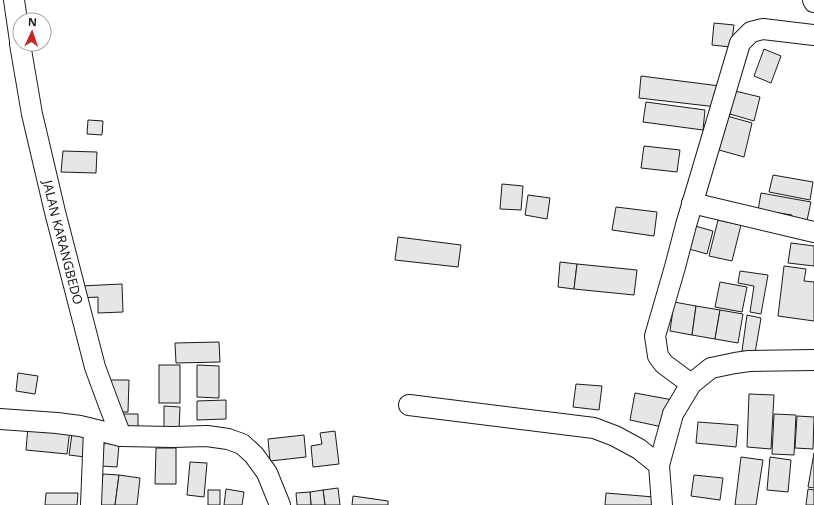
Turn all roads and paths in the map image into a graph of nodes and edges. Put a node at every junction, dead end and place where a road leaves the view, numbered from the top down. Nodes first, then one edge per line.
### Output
1 (14, 0) edge
2 (16, 12) edge
3 (814, 35) edge
4 (22, 52) edge
5 (692, 203) junction
6 (814, 232) edge
7 (813, 357) edge
8 (691, 384) junction
9 (409, 405) dead end
10 (0, 419) edge
11 (94, 430) junction
12 (121, 436) junction
13 (659, 465) junction
14 (91, 505) edge
15 (280, 505) edge
16 (662, 505) edge

1 - 2 street, JALAN KARANGBEDO
3 - 5 street
4 - 12 street, JALAN KARANGBEDO
5 - 6 street
5 - 8 street
7 - 8 street
8 - 13 street
9 - 13 street
10 - 11 street
11 - 12 street
11 - 14 street
12 - 15 street
13 - 16 street

